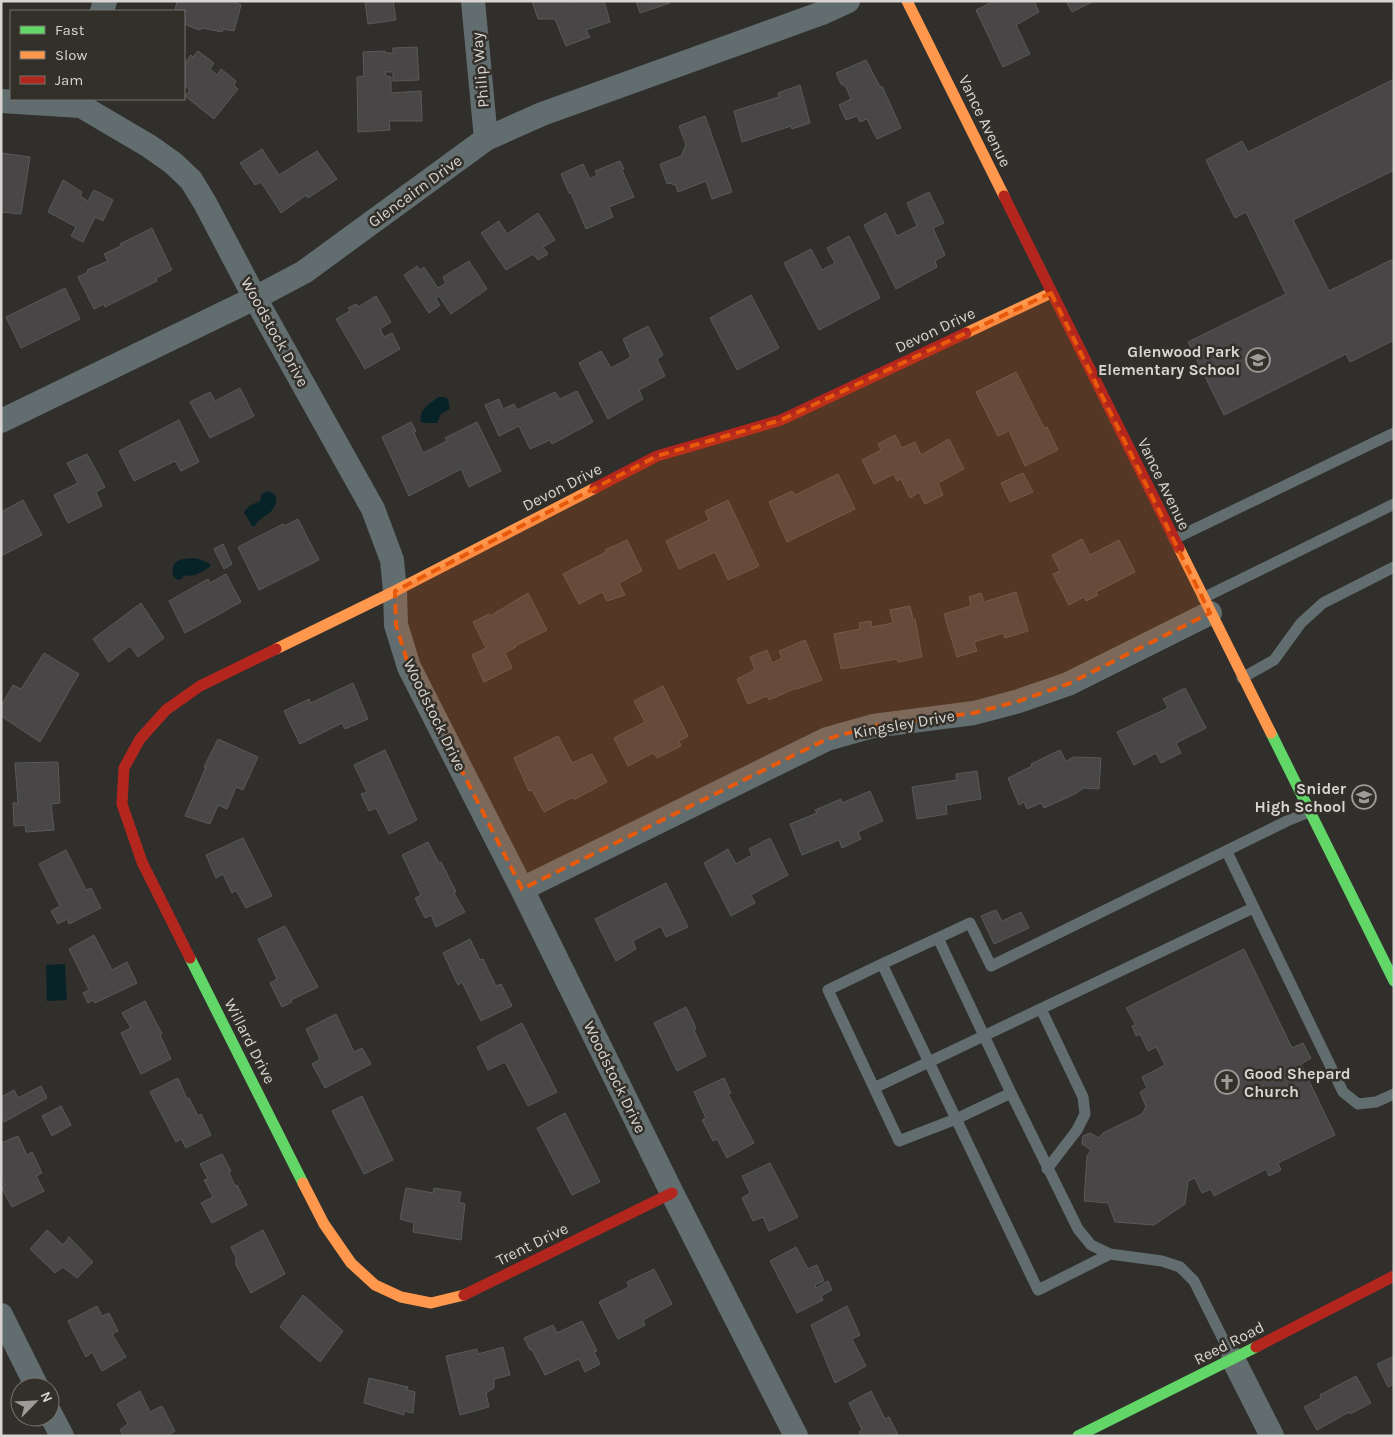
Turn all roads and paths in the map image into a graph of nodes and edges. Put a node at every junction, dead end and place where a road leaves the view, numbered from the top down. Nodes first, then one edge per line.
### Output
1 (473, 1) edge
2 (848, 1) edge
3 (907, 1) edge
4 (1, 101) edge
5 (81, 102) edge
6 (486, 139) junction
7 (1051, 293) junction
8 (255, 298) junction
9 (1, 421) edge
10 (1394, 433) edge
11 (1394, 504) edge
12 (1174, 540) junction
13 (1394, 568) edge
14 (395, 591) junction
15 (1206, 605) junction
16 (1242, 678) junction
17 (124, 768) joint
18 (1309, 812) junction
19 (1227, 852) junction
20 (522, 889) junction
21 (1254, 908) junction
22 (938, 938) junction
23 (882, 964) junction
24 (1394, 981) edge
25 (1041, 1009) junction
26 (984, 1036) junction
27 (929, 1062) junction
28 (874, 1088) junction
29 (1010, 1093) junction
30 (1394, 1094) edge
31 (956, 1119) junction
32 (1048, 1169) junction
33 (672, 1193) junction
34 (1110, 1254) junction
35 (1394, 1276) edge
36 (401, 1297) joint
37 (1, 1316) edge
38 (1233, 1359) junction
39 (32, 1377) edge
40 (796, 1436) edge
41 (1078, 1436) edge
42 (1272, 1436) edge

1 - 6 street, Philip Way
2 - 6 street, Glencairn Drive
3 - 7 street, Vance Avenue
4 - 5 street, Woodstock Drive
5 - 8 street, Woodstock Drive
6 - 8 street, Glencairn Drive
7 - 12 street, Vance Avenue
7 - 14 street, Devon Drive
8 - 9 street, Glencairn Drive
8 - 14 street, Woodstock Drive
10 - 12 lane
11 - 15 lane
12 - 15 street, Vance Avenue
13 - 16 lane
14 - 17 street, Devon Drive
14 - 20 street, Woodstock Drive
15 - 16 street, Vance Avenue
15 - 20 street, Kingsley Drive
16 - 18 street, Vance Avenue
17 - 36 street, Willard Drive
18 - 19 lane
18 - 24 street, Vance Avenue
19 - 21 lane
19 - 22 lane
20 - 33 street, Woodstock Drive
21 - 25 lane
21 - 30 lane
22 - 23 lane
22 - 26 lane
23 - 27 lane
23 - 28 lane
25 - 26 lane
25 - 32 lane
26 - 27 lane
26 - 29 lane
27 - 28 lane
27 - 31 lane
28 - 31 lane
29 - 31 lane
29 - 32 lane
31 - 34 lane
32 - 34 lane
33 - 36 street, Trent Drive
33 - 40 street, Woodstock Drive
34 - 38 lane
35 - 38 street, Reed Road
37 - 39 street
38 - 41 street, Reed Road
38 - 42 street

